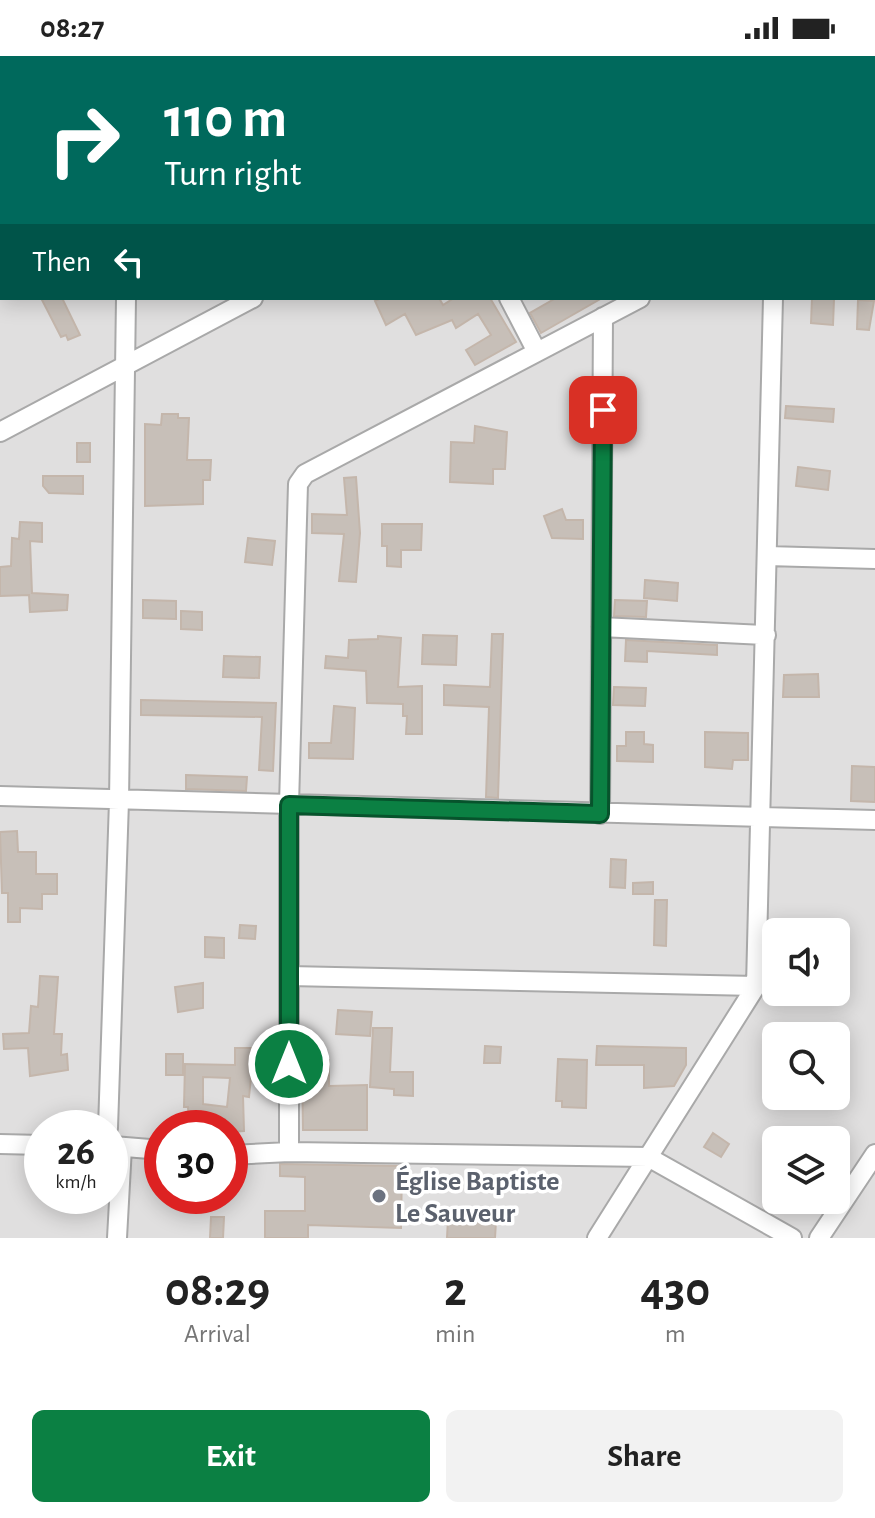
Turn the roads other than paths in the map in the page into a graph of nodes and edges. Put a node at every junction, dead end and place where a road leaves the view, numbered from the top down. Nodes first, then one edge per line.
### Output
1 (126, 300) edge
2 (249, 300) edge
3 (510, 300) edge
4 (636, 300) edge
5 (773, 300) edge
6 (603, 317) junction
7 (537, 352) junction
8 (124, 366) junction
9 (0, 432) edge
10 (767, 556) junction
11 (875, 559) edge
12 (601, 627) junction
13 (766, 635) junction
14 (0, 796) edge
15 (119, 801) junction
16 (289, 805) junction
17 (600, 814) junction
18 (762, 817) junction
19 (875, 820) edge
20 (289, 976) junction
21 (756, 986) junction
22 (109, 1110) edge
23 (0, 1144) edge
24 (24, 1145) edge
25 (289, 1152) junction
26 (248, 1154) edge
27 (648, 1157) junction
28 (873, 1158) edge
29 (117, 1214) edge
30 (117, 1238) edge
31 (597, 1238) edge
32 (792, 1238) edge
33 (819, 1238) edge

1 - 8 street
2 - 8 street
3 - 7 street
4 - 6 street
5 - 10 street
6 - 7 street
6 - 12 street
7 - 16 street
8 - 9 street
8 - 15 street
10 - 11 street
10 - 13 street
12 - 13 street
12 - 17 street
13 - 18 street
14 - 15 street
15 - 16 street
15 - 22 street
16 - 17 street
16 - 20 street
17 - 18 street
18 - 19 street
18 - 21 street
20 - 21 street
20 - 25 street
21 - 27 street
23 - 24 street
25 - 26 street
25 - 27 street
27 - 31 street
27 - 32 street
28 - 33 street
29 - 30 street

